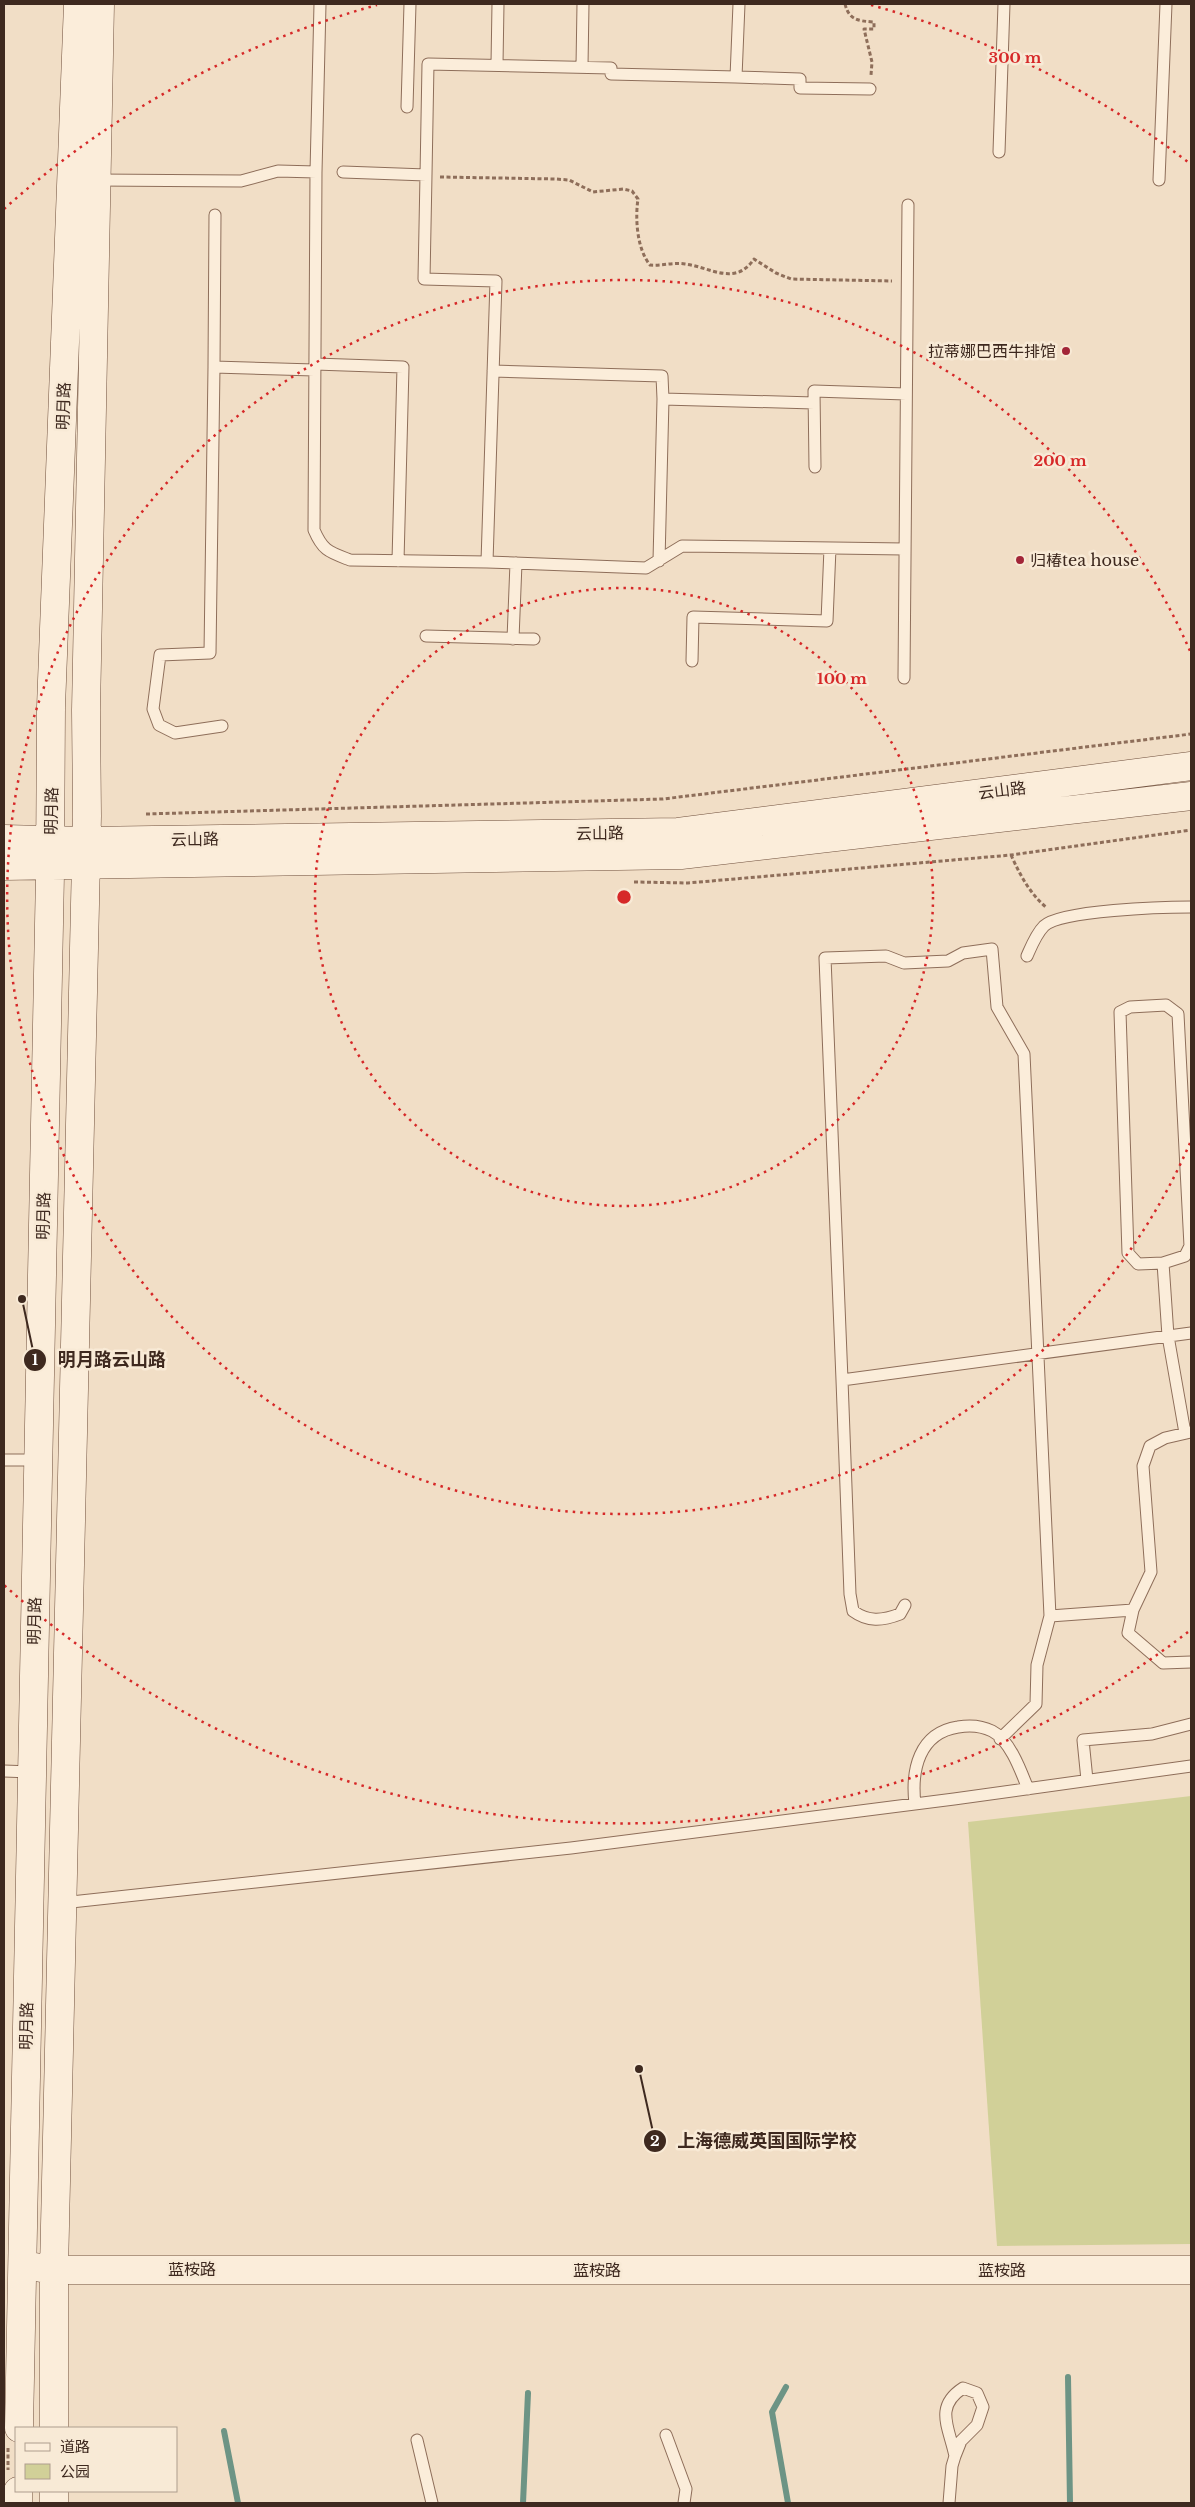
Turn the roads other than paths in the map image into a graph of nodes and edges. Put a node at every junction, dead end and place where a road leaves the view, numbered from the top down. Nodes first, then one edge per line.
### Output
1 (78, 4) edge
2 (100, 4) edge
3 (320, 4) edge
4 (410, 4) edge
5 (498, 4) edge
6 (583, 4) edge
7 (739, 4) edge
8 (1004, 4) edge
9 (1166, 4) edge
10 (496, 64) junction
11 (582, 66) junction
12 (736, 77) junction
13 (870, 88) road end
14 (407, 107) dead end
15 (998, 152) dead end
16 (316, 171) junction
17 (343, 172) dead end
18 (426, 176) junction
19 (96, 180) junction
20 (1159, 180) dead end
21 (908, 205) dead end
22 (215, 215) dead end
23 (214, 367) junction
24 (315, 367) junction
25 (493, 371) junction
26 (906, 394) junction
27 (662, 399) junction
28 (814, 403) junction
29 (815, 467) dead end
30 (830, 548) junction
31 (904, 549) junction
32 (398, 561) junction
33 (658, 561) junction
34 (487, 562) junction
35 (516, 563) junction
36 (426, 636) dead end
37 (513, 638) junction
38 (534, 639) dead end
39 (692, 661) dead end
40 (904, 678) dead end
41 (222, 726) dead end
42 (1191, 766) edge
43 (1191, 796) edge
44 (4, 839) edge
45 (50, 839) junction
46 (85, 853) junction
47 (4, 866) edge
48 (50, 866) junction
49 (1191, 907) edge
50 (1026, 956) dead end
51 (1163, 1263) junction
52 (1191, 1333) edge
53 (1168, 1336) junction
54 (1038, 1354) junction
55 (842, 1380) junction
56 (1188, 1432) edge
57 (4, 1460) edge
58 (38, 1460) junction
59 (905, 1605) dead end
60 (1133, 1610) junction
61 (1050, 1616) junction
62 (1191, 1662) edge
63 (1191, 1724) edge
64 (1000, 1739) junction
65 (1191, 1766) edge
66 (4, 1771) edge
67 (31, 1772) junction
68 (1087, 1780) junction
69 (1028, 1789) junction
70 (915, 1804) junction
71 (62, 1903) junction
72 (12, 2265) edge
73 (54, 2270) junction
74 (1191, 2270) edge
75 (19, 2427) edge
76 (54, 2427) edge
77 (666, 2435) dead end
78 (417, 2440) dead end
79 (955, 2456) junction
80 (432, 2503) edge
81 (684, 2503) edge
82 (949, 2503) edge

1 - 45 street, 明月路
2 - 19 street, 明月路
3 - 16 lane
4 - 14 lane
5 - 10 lane
6 - 11 lane
7 - 12 lane
8 - 15 lane
9 - 20 lane
10 - 11 lane
10 - 18 lane
11 - 12 lane
12 - 13 lane
16 - 19 lane
16 - 24 lane
17 - 18 lane
18 - 25 lane
19 - 46 street, 明月路
21 - 26 lane
22 - 23 lane
23 - 24 lane
23 - 41 lane
24 - 32 lane
24 - 32 lane
25 - 27 lane
25 - 34 lane
26 - 28 lane
26 - 31 lane
27 - 28 lane
27 - 33 lane
28 - 29 lane
30 - 31 lane
30 - 33 lane
30 - 39 lane
31 - 40 lane
32 - 34 lane
33 - 35 lane
34 - 35 lane
35 - 37 lane
36 - 37 lane
37 - 38 lane
42 - 46 street, 云山路
43 - 46 street, 云山路
44 - 45 street, 云山路
45 - 46 street, 云山路
45 - 48 street, 明月路
46 - 48 street, 云山路
46 - 71 street, 明月路
47 - 48 street, 云山路
48 - 58 street, 明月路
49 - 50 lane
51 - 51 lane
51 - 53 lane
52 - 53 lane
53 - 54 lane
53 - 56 lane
54 - 55 lane
54 - 55 lane
54 - 61 lane
55 - 59 lane
56 - 60 lane
57 - 58 lane
58 - 67 street, 明月路
60 - 61 lane
60 - 62 lane
61 - 64 lane
63 - 68 lane
64 - 69 lane
64 - 70 lane
65 - 68 lane
66 - 67 lane
67 - 72 street, 明月路
68 - 69 lane
69 - 70 lane
70 - 71 lane
71 - 73 street, 明月路
72 - 73 street, 蓝桉路
72 - 75 street, 明月路
73 - 74 street, 蓝桉路
73 - 76 street, 明月路
77 - 81 lane
78 - 80 lane
79 - 79 lane
79 - 82 lane

